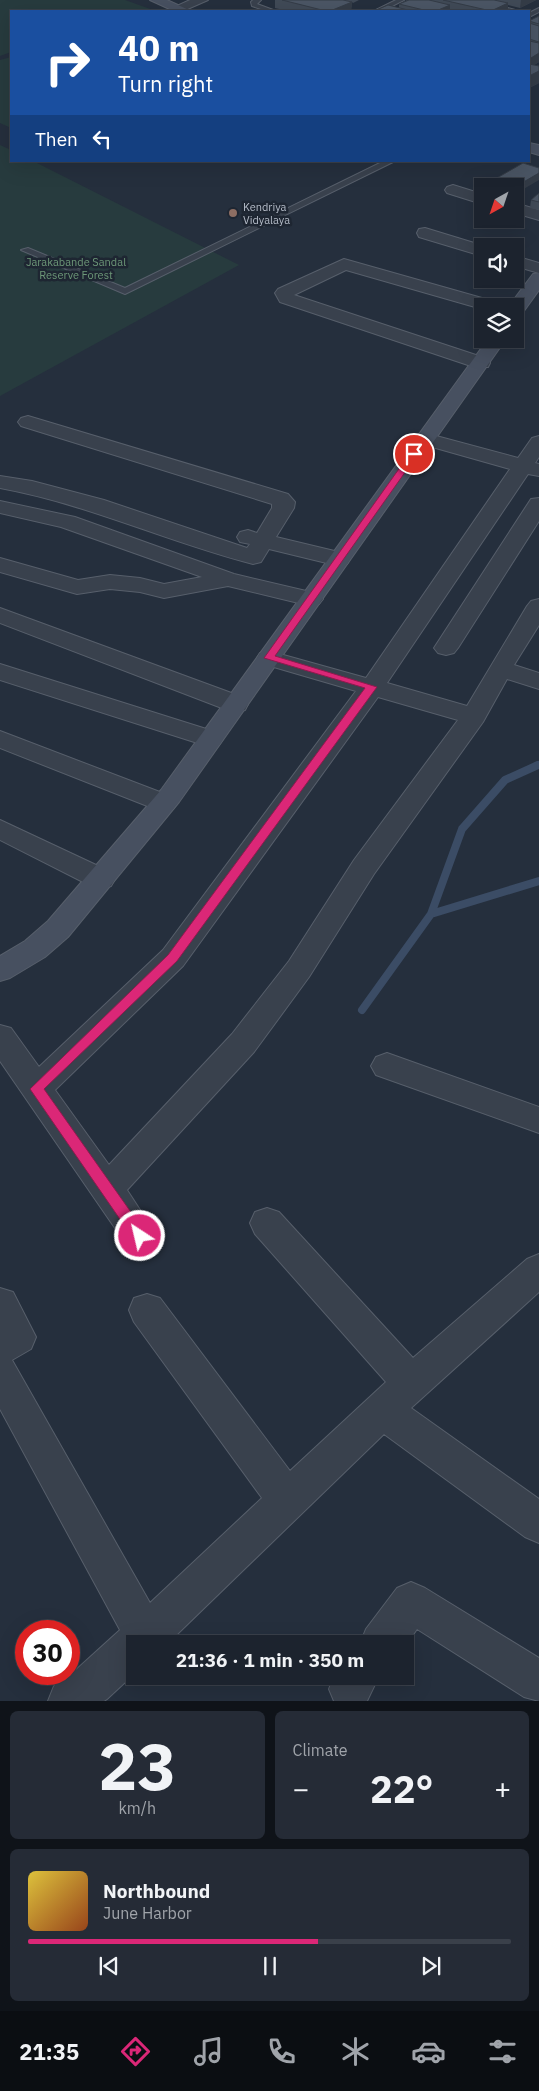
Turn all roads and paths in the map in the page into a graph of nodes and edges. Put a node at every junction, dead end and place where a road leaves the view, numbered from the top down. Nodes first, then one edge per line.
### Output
1 (141, 0) edge
2 (156, 0) edge
3 (202, 0) edge
4 (258, 0) edge
5 (401, 0) edge
6 (469, 0) edge
7 (173, 10) edge
8 (174, 10) edge
9 (178, 10) edge
10 (270, 10) edge
11 (379, 10) edge
12 (512, 10) edge
13 (389, 162) edge
14 (453, 190) dead end
15 (474, 196) edge
16 (524, 211) edge
17 (539, 215) edge
18 (425, 233) dead end
19 (474, 248) edge
20 (25, 250) dead end
21 (524, 264) edge
22 (539, 268) edge
23 (539, 278) edge
24 (524, 299) edge
25 (474, 301) edge
26 (491, 348) edge
27 (480, 363) junction
28 (28, 422) dead end
29 (424, 439) junction
30 (539, 442) edge
31 (0, 464) edge
32 (531, 468) edge
33 (0, 482) edge
34 (539, 504) edge
35 (0, 507) edge
36 (264, 542) junction
37 (339, 559) junction
38 (0, 565) edge
39 (228, 579) junction
40 (311, 599) junction
41 (539, 606) edge
42 (0, 615) edge
43 (446, 648) dead end
44 (269, 658) junction
45 (500, 669) junction
46 (0, 672) edge
47 (539, 681) edge
48 (372, 687) junction
49 (236, 704) junction
50 (474, 716) junction
51 (0, 739) edge
52 (210, 739) junction
53 (164, 803) junction
54 (0, 829) edge
55 (101, 879) junction
56 (0, 970) edge
57 (0, 1037) edge
58 (387, 1066) dead end
59 (36, 1089) junction
60 (539, 1120) edge
61 (107, 1189) junction
62 (267, 1223) dead end
63 (140, 1236) dead end
64 (539, 1270) edge
65 (0, 1304) edge
66 (147, 1310) dead end
67 (0, 1348) edge
68 (0, 1373) edge
69 (412, 1384) junction
70 (382, 1410) junction
71 (287, 1499) junction
72 (539, 1523) edge
73 (135, 1635) edge
74 (146, 1635) edge
75 (387, 1635) edge
76 (126, 1654) edge
77 (539, 1682) edge
78 (69, 1701) edge

1 - 7 main road
2 - 8 main road
3 - 9 street
4 - 10 lane
5 - 11 lane
6 - 12 lane
13 - 20 lane
14 - 15 street
16 - 17 street
18 - 19 street
21 - 22 street
23 - 24 main road
25 - 27 street
26 - 27 main road
27 - 29 main road
28 - 36 street
29 - 32 street
29 - 37 main road
30 - 32 street
31 - 36 street
32 - 48 street
33 - 36 street
34 - 43 street
35 - 39 street
36 - 37 street
37 - 40 main road
38 - 39 street
39 - 40 street
40 - 44 main road
41 - 45 street
42 - 49 street
44 - 48 street
44 - 49 main road
45 - 47 street
45 - 50 street
46 - 52 street
48 - 50 street
48 - 59 street
49 - 52 main road
50 - 61 street
51 - 53 street
52 - 53 main road
53 - 55 main road
54 - 55 street
55 - 56 main road
57 - 59 street
58 - 60 street
59 - 61 street
61 - 63 street
62 - 69 street
64 - 69 street
65 - 67 street
66 - 71 street
68 - 73 street
69 - 70 street
70 - 71 street
70 - 72 street
71 - 74 street
75 - 77 street
76 - 78 street

